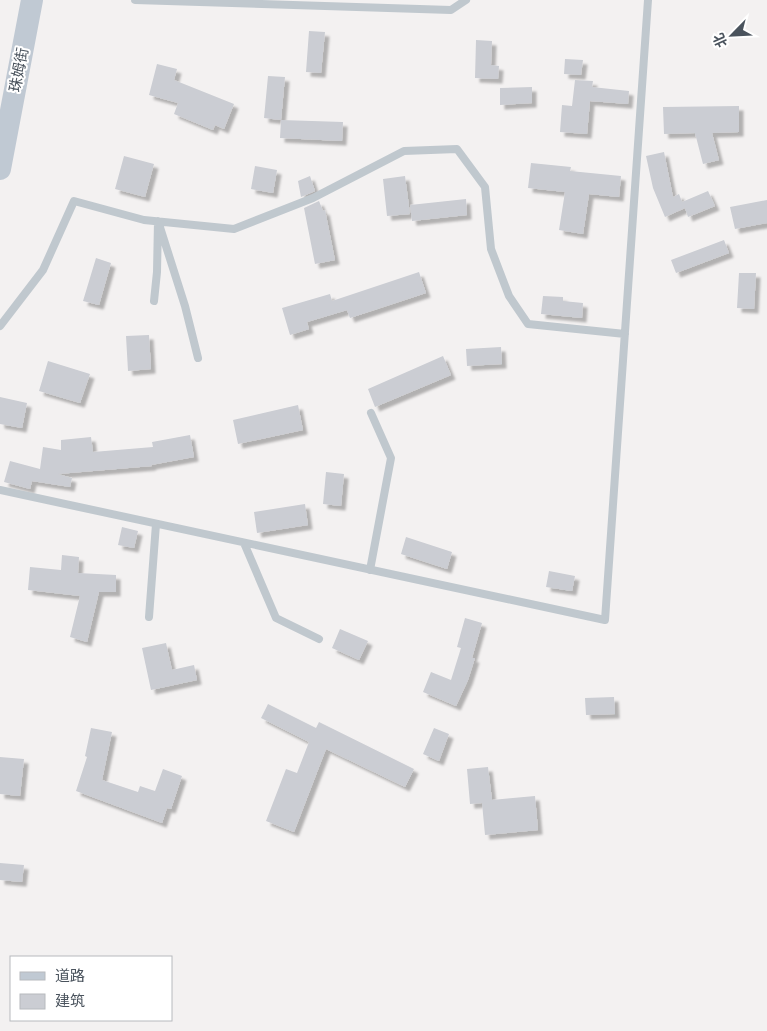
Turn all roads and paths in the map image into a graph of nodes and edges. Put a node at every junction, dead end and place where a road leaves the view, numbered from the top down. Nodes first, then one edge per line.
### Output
1 (32, 0) edge
2 (135, 0) edge
3 (466, 0) edge
4 (648, 0) edge
5 (0, 168) edge
6 (158, 221) junction
7 (154, 301) dead end
8 (0, 326) edge
9 (625, 334) junction
10 (198, 358) dead end
11 (371, 413) dead end
12 (0, 490) edge
13 (156, 524) junction
14 (244, 543) junction
15 (370, 570) junction
16 (149, 617) dead end
17 (319, 639) dead end

1 - 5 main road, 珠姆街
2 - 3 lane
4 - 9 lane
6 - 7 lane
6 - 8 lane
6 - 9 lane
6 - 10 lane
9 - 15 lane
11 - 15 lane
12 - 13 lane
13 - 14 lane
13 - 16 lane
14 - 15 lane
14 - 17 lane

